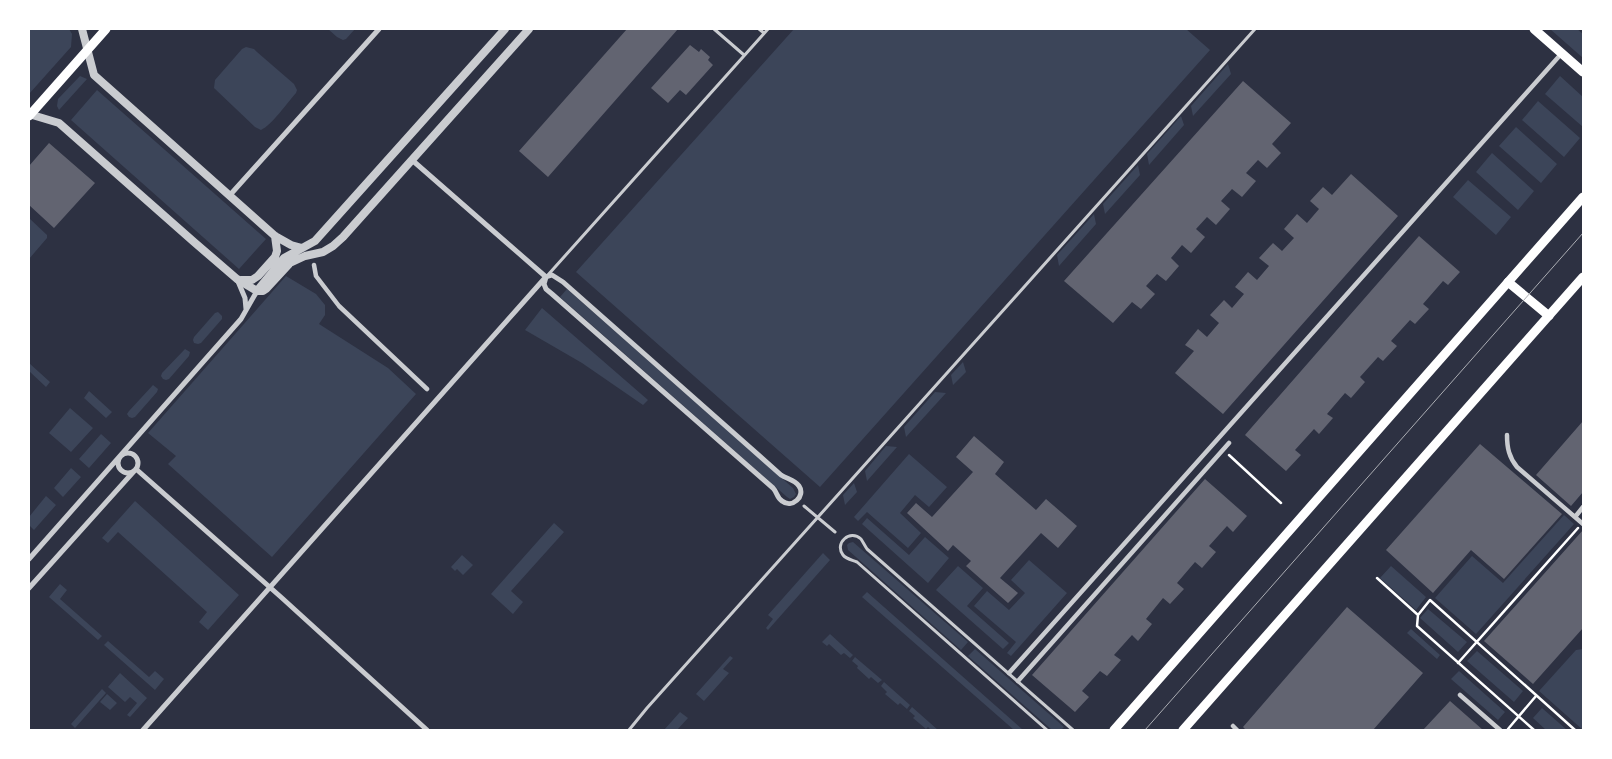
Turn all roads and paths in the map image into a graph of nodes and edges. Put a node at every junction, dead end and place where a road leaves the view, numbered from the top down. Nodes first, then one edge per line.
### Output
1 (82, 29) edge
2 (106, 29) edge
3 (379, 29) edge
4 (506, 29) edge
5 (529, 29) edge
6 (714, 29) edge
7 (759, 29) edge
8 (768, 29) edge
9 (1255, 29) edge
10 (1534, 29) edge
11 (764, 33) junction
12 (87, 49) junction
13 (1562, 53) junction
14 (744, 55) junction
15 (1583, 72) edge
16 (29, 115) edge
17 (412, 160) junction
18 (230, 195) junction
19 (1583, 197) edge
20 (275, 236) junction
21 (302, 248) junction
22 (314, 265) dead end
23 (546, 277) junction
24 (1583, 277) edge
25 (237, 279) junction
26 (1508, 282) junction
27 (257, 291) junction
28 (246, 309) junction
29 (1549, 316) junction
30 (427, 389) dead end
31 (1507, 435) dead end
32 (1229, 443) dead end
33 (1223, 450) junction
34 (121, 456) junction
35 (136, 469) junction
36 (1282, 502) dead end
37 (804, 506) dead end
38 (1583, 507) edge
39 (818, 517) junction
40 (1575, 517) junction
41 (1583, 524) edge
42 (835, 532) dead end
43 (29, 558) edge
44 (1377, 578) dead end
45 (29, 588) edge
46 (270, 588) junction
47 (1418, 614) junction
48 (1476, 642) junction
49 (1458, 663) junction
50 (1008, 673) junction
51 (1018, 681) junction
52 (1460, 695) dead end
53 (1536, 696) junction
54 (1518, 717) junction
55 (143, 730) edge
56 (427, 730) edge
57 (629, 730) edge
58 (1047, 730) edge
59 (1073, 730) edge
60 (1114, 730) edge
61 (1183, 730) edge
62 (1500, 730) edge
63 (1507, 730) edge
64 (1534, 730) edge
65 (1575, 730) edge

1 - 12 street
2 - 12 main road
3 - 18 street
4 - 21 street
5 - 17 street
6 - 14 lane
7 - 11 lane
8 - 11 lane
9 - 39 lane
10 - 13 main road
11 - 14 lane
12 - 16 main road
12 - 18 street
13 - 15 main road
13 - 50 street
14 - 23 lane
16 - 25 street
17 - 23 street
17 - 27 street
18 - 20 street
19 - 26 main road
20 - 21 street
20 - 25 street
21 - 27 street
22 - 30 street
23 - 23 street
23 - 46 street
24 - 29 main road
25 - 27 street
25 - 28 street
26 - 29 main road
26 - 60 main road
27 - 28 street
28 - 34 street
29 - 61 main road
31 - 40 street
32 - 33 street
33 - 36 path
33 - 51 street
34 - 35 street
34 - 35 street
34 - 43 street
35 - 45 street
35 - 46 street
37 - 39 lane
38 - 40 street
39 - 42 lane
39 - 57 lane
40 - 41 street
41 - 48 path
44 - 47 path
46 - 55 street
46 - 56 street
47 - 48 path
47 - 49 path
48 - 49 path
48 - 53 path
49 - 54 path
50 - 51 lane
50 - 58 lane
51 - 59 lane
52 - 62 street
53 - 54 path
53 - 65 path
54 - 63 path
54 - 64 path

